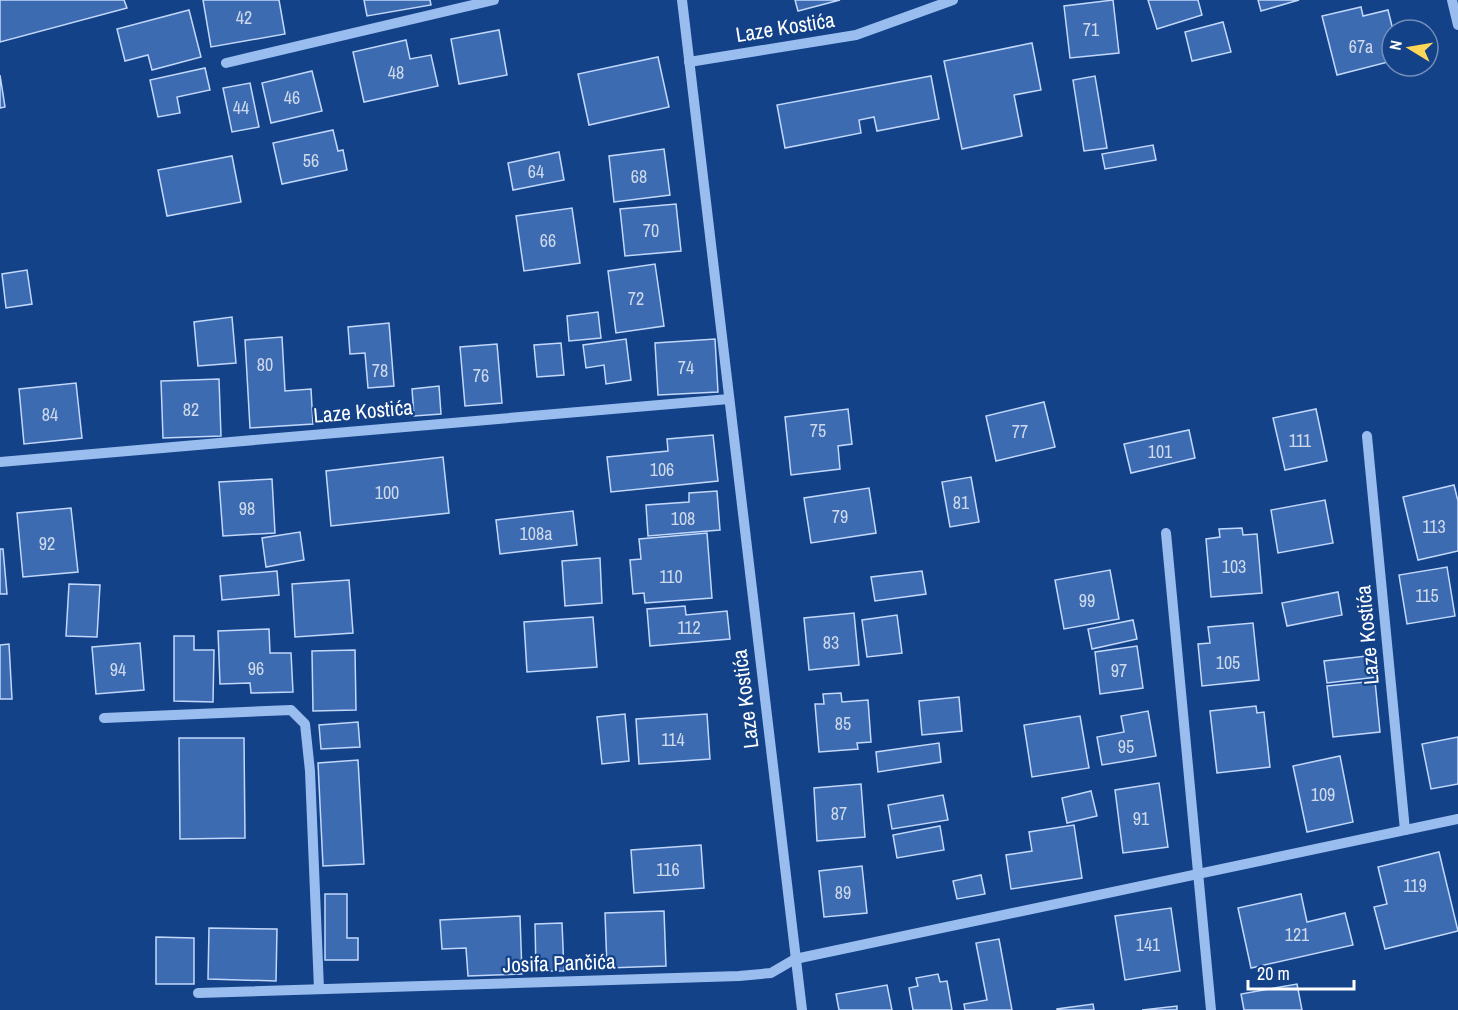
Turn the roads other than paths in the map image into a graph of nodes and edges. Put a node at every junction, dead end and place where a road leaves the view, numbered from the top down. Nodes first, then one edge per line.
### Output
1 (494, 0) edge
2 (682, 0) edge
3 (953, 0) edge
4 (1452, 0) edge
5 (1458, 25) edge
6 (689, 62) junction
7 (226, 63) dead end
8 (729, 399) junction
9 (1367, 436) dead end
10 (0, 462) edge
11 (1166, 533) dead end
12 (104, 718) dead end
13 (1458, 819) edge
14 (1405, 830) junction
15 (1198, 874) junction
16 (795, 959) junction
17 (319, 989) junction
18 (198, 993) dead end
19 (802, 1010) edge
20 (1211, 1010) edge

1 - 7 street
2 - 6 street, Laze Kostića
3 - 6 street, Laze Kostića
4 - 5 street
6 - 8 street, Laze Kostića
8 - 10 street, Laze Kostića
8 - 16 street, Laze Kostića
9 - 14 street, Laze Kostića
11 - 15 street
12 - 17 street
13 - 14 street
14 - 15 street
15 - 16 street
15 - 20 street
16 - 17 street, Josifa Pančića
16 - 19 street, Laze Kostića
17 - 18 street, Josifa Pančića

